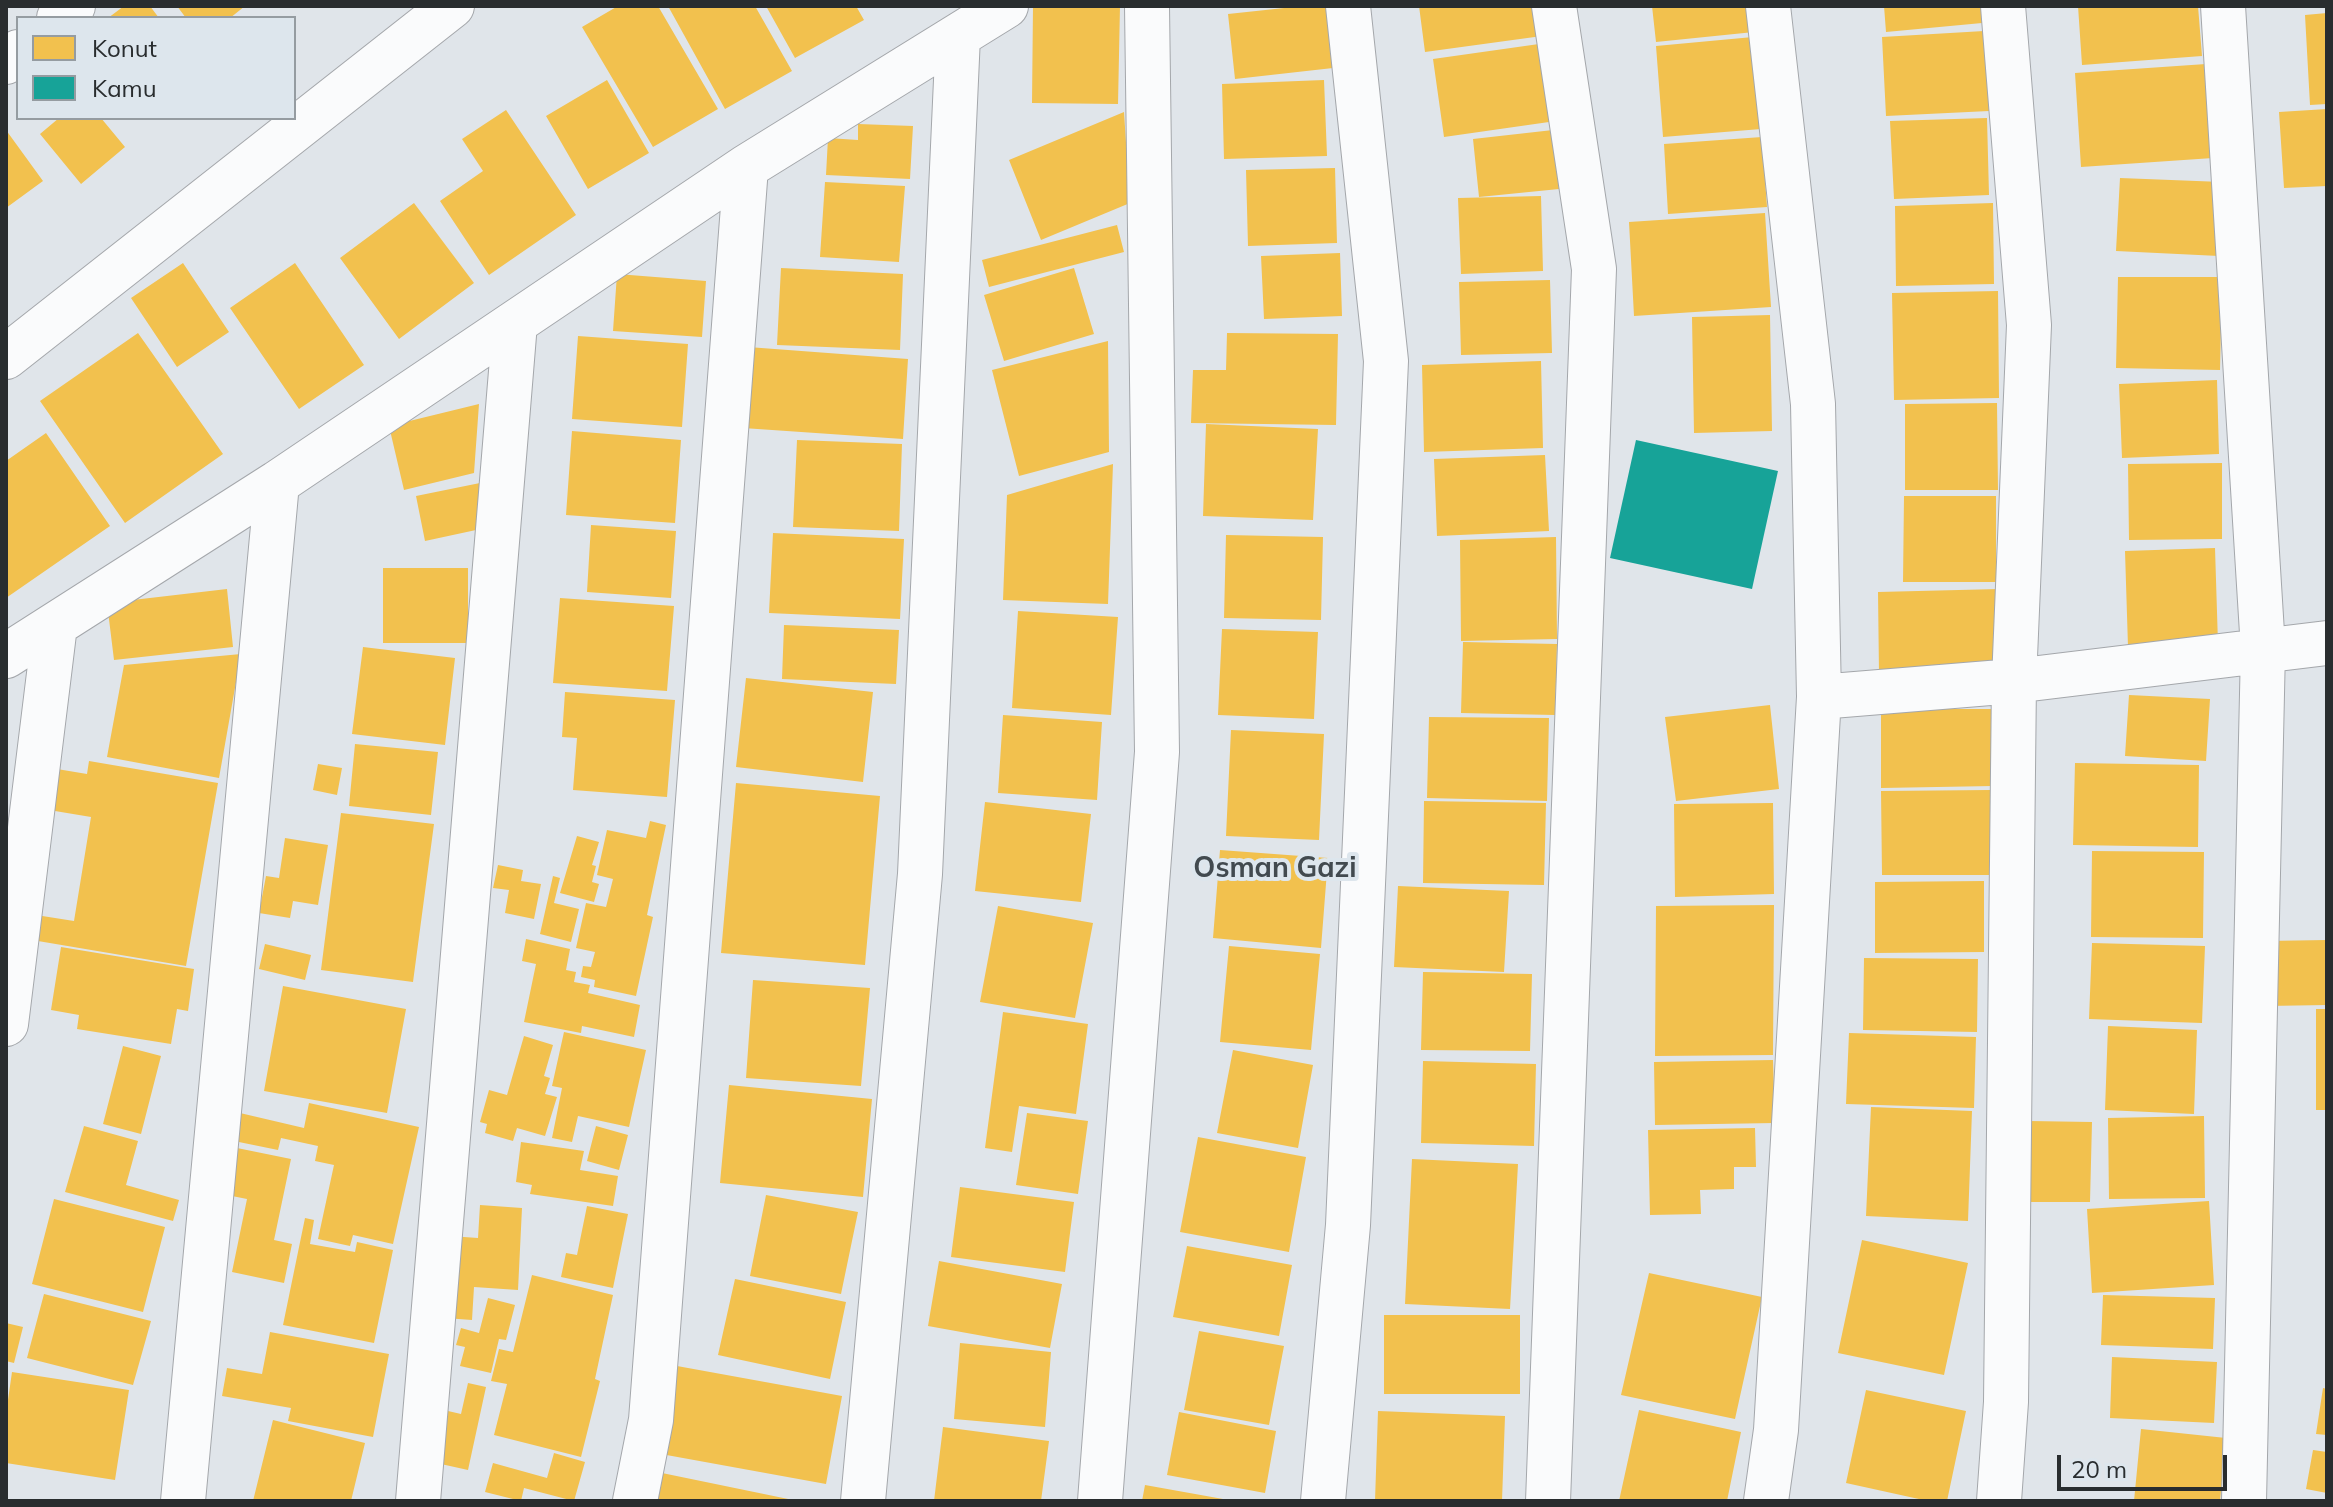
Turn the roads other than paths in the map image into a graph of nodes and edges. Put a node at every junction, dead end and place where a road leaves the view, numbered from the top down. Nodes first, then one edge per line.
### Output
1 (452, 6) edge
2 (1006, 6) edge
3 (1147, 6) edge
4 (1348, 6) edge
5 (1554, 6) edge
6 (1768, 6) edge
7 (2003, 6) edge
8 (2223, 6) edge
9 (958, 36) junction
10 (746, 167) junction
11 (515, 323) junction
12 (6, 357) edge
13 (277, 483) junction
14 (55, 625) junction
15 (2327, 643) edge
16 (2263, 649) junction
17 (6, 656) edge
18 (2014, 681) junction
19 (1819, 697) junction
20 (16, 850) edge
21 (6, 1024) edge
22 (183, 1501) edge
23 (418, 1501) edge
24 (635, 1501) edge
25 (863, 1501) edge
26 (1100, 1501) edge
27 (1323, 1501) edge
28 (1548, 1501) edge
29 (1766, 1501) edge
30 (1999, 1501) edge
31 (2244, 1501) edge

1 - 12 street
2 - 9 street
3 - 26 street
4 - 27 street
5 - 28 street
6 - 19 street
7 - 18 street
8 - 16 street
9 - 10 street
9 - 25 street
10 - 11 street
10 - 24 street
11 - 13 street
11 - 23 street
13 - 14 street
13 - 22 street
14 - 17 street
14 - 20 street
15 - 16 street
16 - 18 street
16 - 31 street
18 - 19 street
18 - 30 street
19 - 29 street
20 - 21 street

